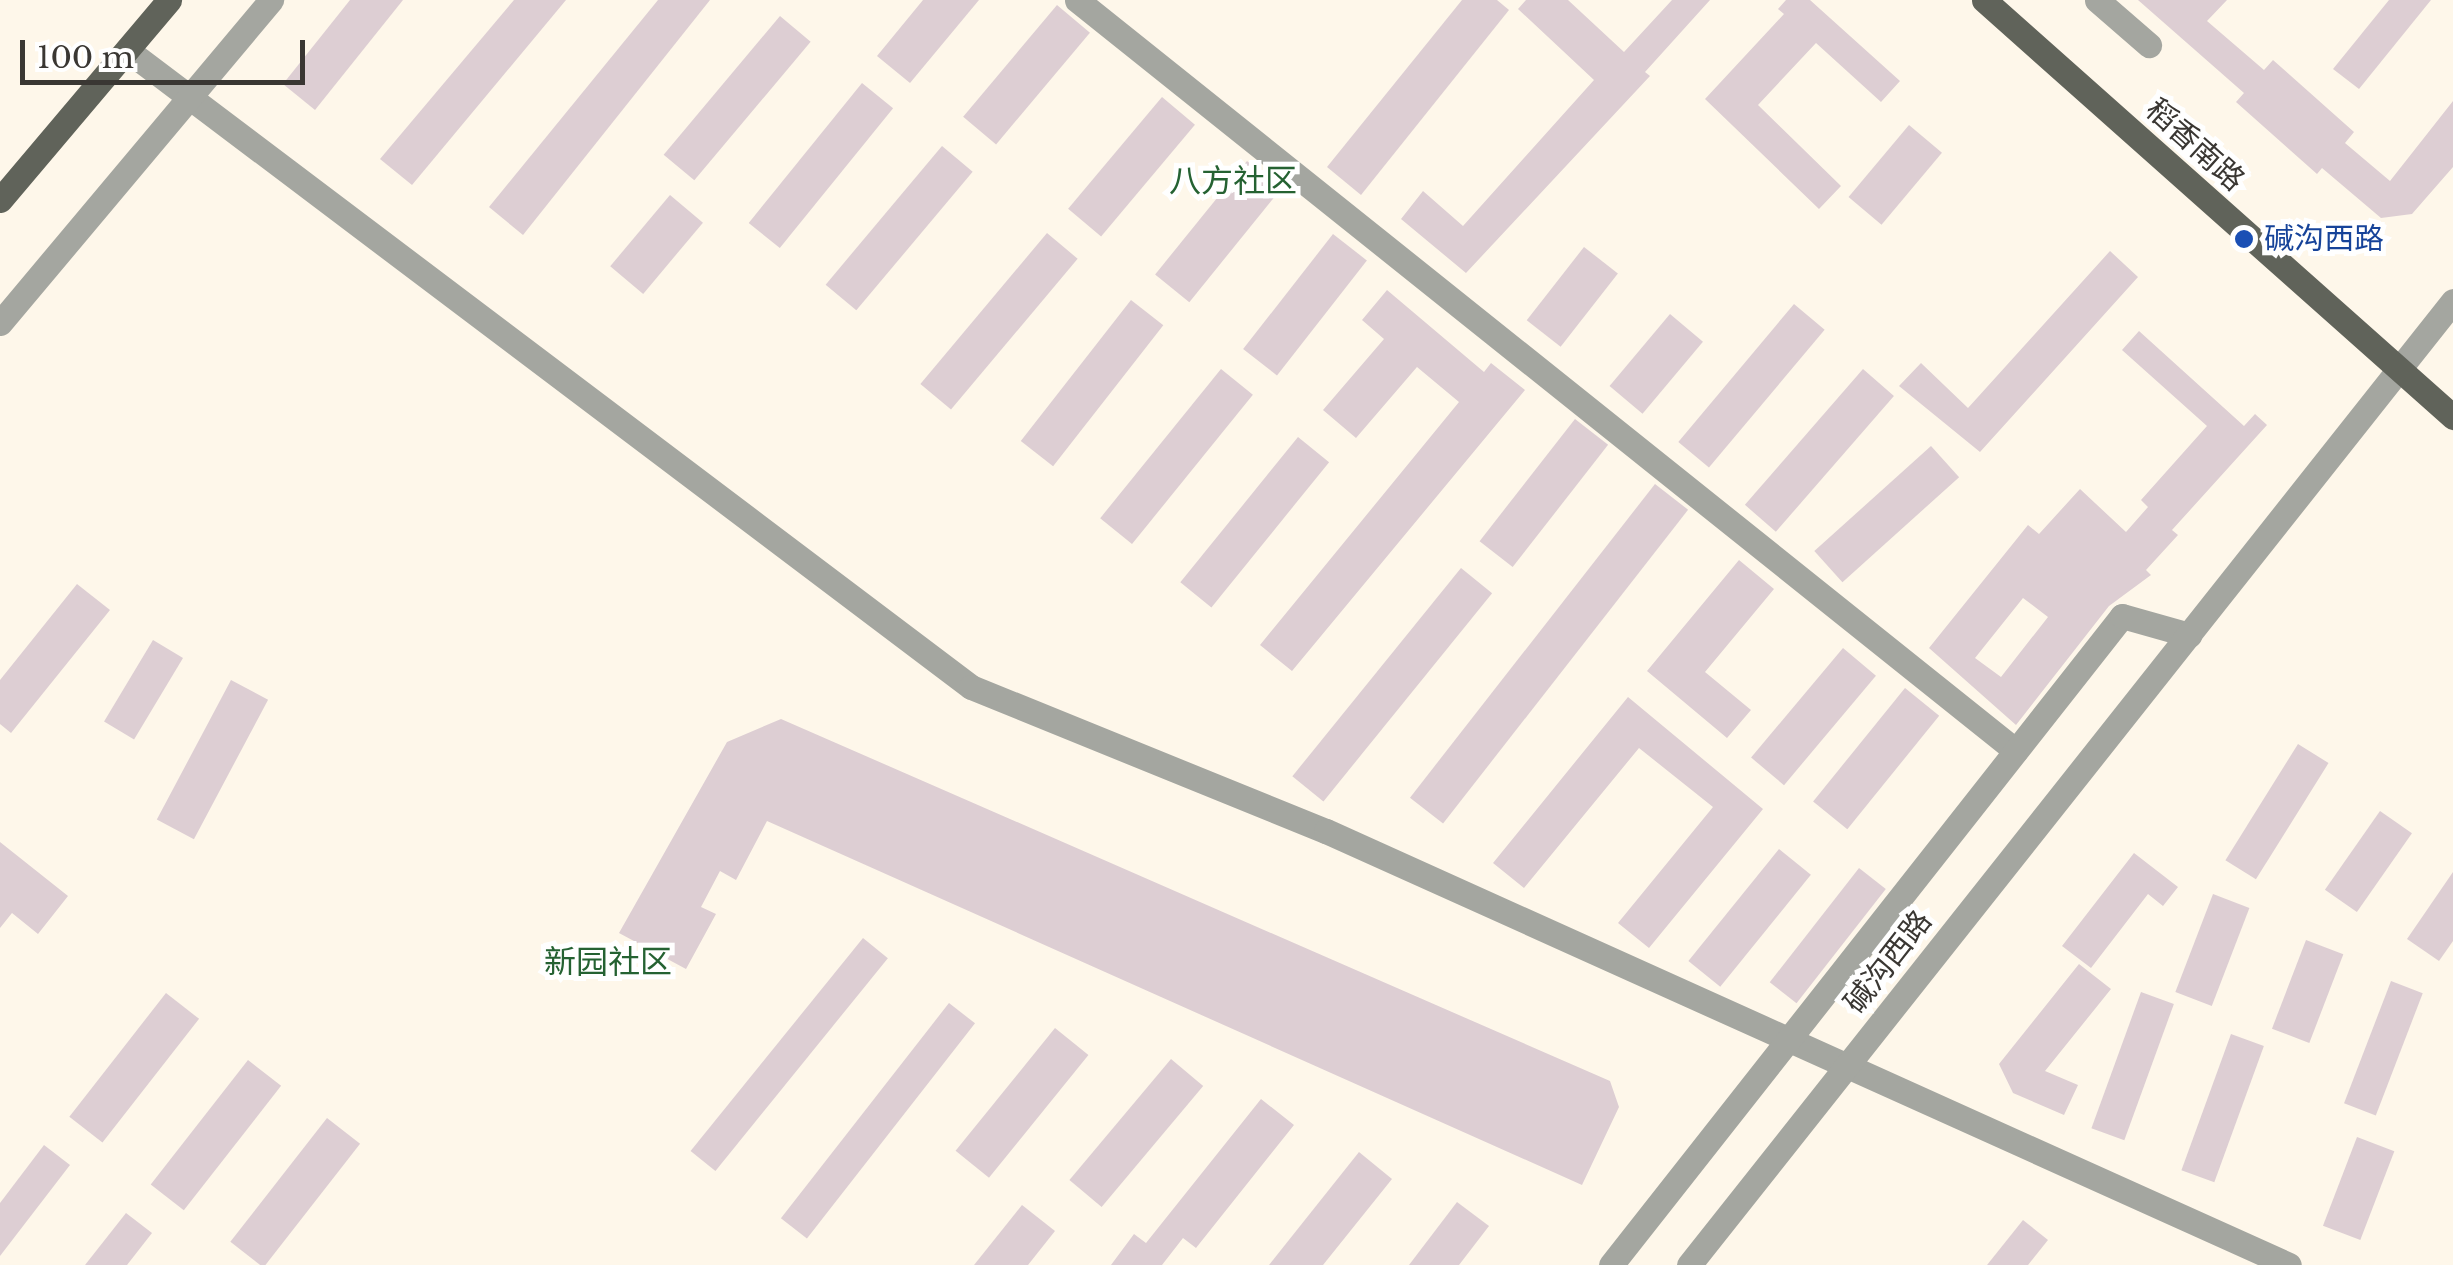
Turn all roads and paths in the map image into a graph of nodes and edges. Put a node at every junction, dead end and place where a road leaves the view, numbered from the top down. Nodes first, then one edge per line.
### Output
1 (169, 0) edge
2 (271, 0) edge
3 (1076, 0) edge
4 (1984, 0) edge
5 (2097, 0) edge
6 (2149, 45) dead end
7 (127, 50) junction
8 (188, 99) junction
9 (0, 200) edge
10 (2453, 301) edge
11 (0, 324) edge
12 (2399, 369) junction
13 (2453, 418) edge
14 (2189, 635) junction
15 (2016, 751) junction
16 (1788, 1040) junction
17 (1846, 1067) junction
18 (1611, 1265) edge
19 (1689, 1265) edge
20 (2289, 1265) edge

1 - 7 main road
2 - 8 street
3 - 15 street
4 - 12 main road, 稻香南路
5 - 6 street
7 - 8 street
7 - 9 main road
8 - 11 street
8 - 16 street
10 - 12 street, 碱沟西路
12 - 13 main road, 稻香南路
12 - 14 street, 碱沟西路
14 - 15 street
14 - 17 street, 碱沟西路
15 - 16 street
16 - 17 street
16 - 18 street
17 - 19 street, 碱沟西路
17 - 20 street

